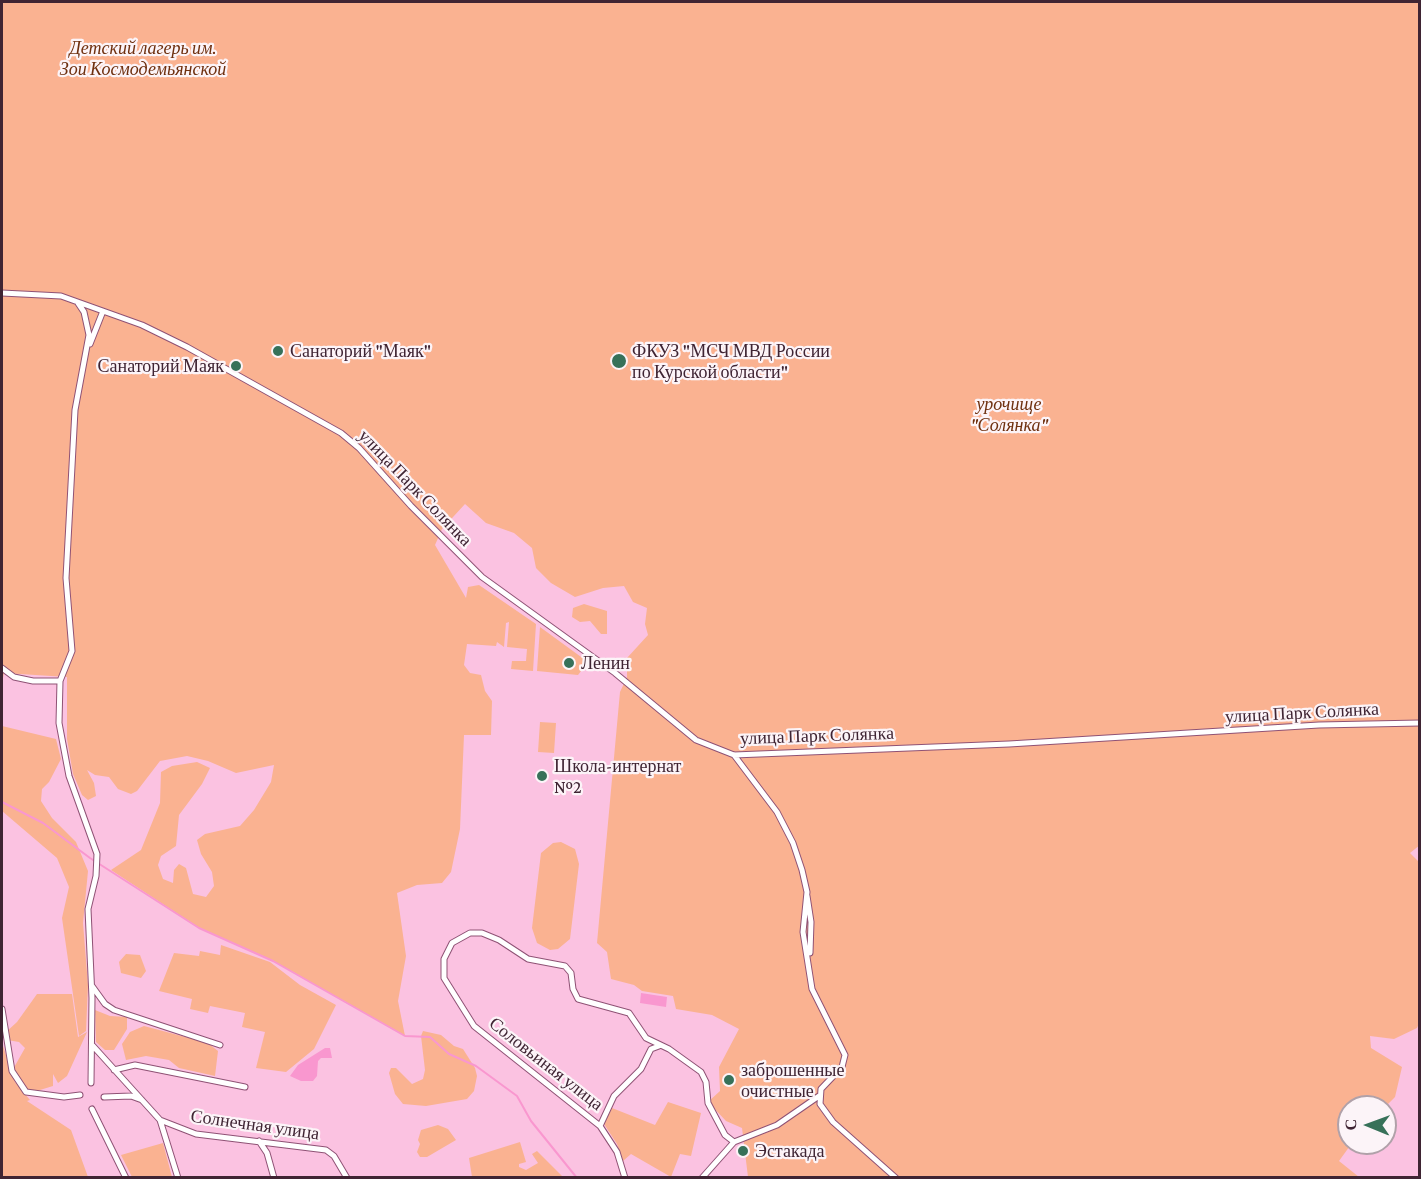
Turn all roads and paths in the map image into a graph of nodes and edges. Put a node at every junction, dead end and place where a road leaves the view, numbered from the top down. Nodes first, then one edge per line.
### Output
1 (2, 293) edge
2 (77, 301) junction
3 (103, 310) junction
4 (88, 349) junction
5 (2, 668) edge
6 (60, 681) junction
7 (1419, 723) edge
8 (734, 755) junction
9 (90, 983) junction
10 (2, 1009) edge
11 (92, 1045) junction
12 (220, 1045) dead end
13 (660, 1046) junction
14 (114, 1070) junction
15 (91, 1083) dead end
16 (245, 1087) dead end
17 (80, 1095) dead end
18 (819, 1096) junction
19 (104, 1097) dead end
20 (143, 1101) junction
21 (92, 1109) dead end
22 (160, 1120) junction
23 (600, 1126) junction
24 (259, 1141) junction
25 (734, 1142) junction
26 (126, 1178) edge
27 (178, 1178) edge
28 (274, 1178) edge
29 (347, 1178) edge
30 (626, 1178) edge
31 (702, 1178) edge
32 (896, 1178) edge

1 - 2 street, улица Парк Солянка
2 - 3 street, улица Парк Солянка
2 - 4 street
3 - 4 street
3 - 8 street, улица Парк Солянка
4 - 6 street
5 - 6 street
6 - 9 street
7 - 8 street, улица Парк Солянка
8 - 18 street
9 - 11 street
9 - 12 street
10 - 17 street
11 - 14 street, Солнечная улица
11 - 15 street
13 - 23 street
13 - 23 street, Соловьиная улица
13 - 25 street
14 - 16 street
14 - 20 street, Солнечная улица
18 - 25 street
18 - 32 street
19 - 20 street
20 - 22 street, Солнечная улица
21 - 26 street
22 - 24 street, Солнечная улица
22 - 27 street
23 - 30 street, Соловьиная улица
24 - 28 street
24 - 29 street, Солнечная улица
25 - 31 street

